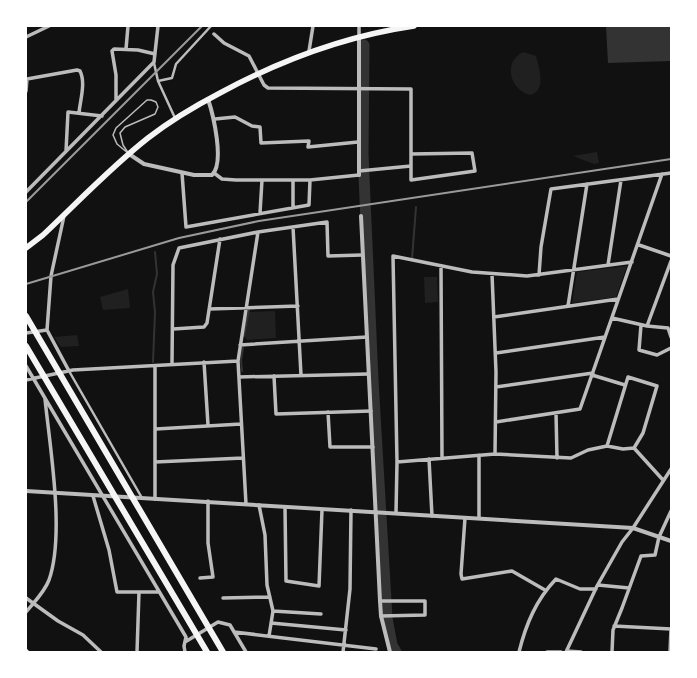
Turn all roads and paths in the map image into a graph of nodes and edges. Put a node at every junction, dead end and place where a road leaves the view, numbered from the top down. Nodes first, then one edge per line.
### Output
1 (49, 26) edge
2 (128, 26) edge
3 (158, 26) edge
4 (211, 26) edge
5 (313, 26) edge
6 (359, 26) edge
7 (414, 26) edge
8 (214, 34) dead end
9 (26, 37) edge
10 (359, 37) junction
11 (126, 48) junction
12 (309, 51) junction
13 (155, 54) junction
14 (154, 62) junction
15 (257, 73) junction
16 (158, 81) junction
17 (362, 89) junction
18 (26, 91) edge
19 (208, 99) junction
20 (116, 101) junction
21 (79, 114) junction
22 (102, 116) junction
23 (176, 119) junction
24 (215, 119) junction
25 (358, 142) junction
26 (66, 152) junction
27 (129, 154) junction
28 (411, 154) junction
29 (411, 166) junction
30 (362, 172) junction
31 (182, 173) junction
32 (214, 173) junction
33 (671, 173) edge
34 (662, 174) junction
35 (262, 180) junction
36 (293, 180) junction
37 (310, 180) junction
38 (621, 180) junction
39 (587, 184) junction
40 (27, 189) edge
41 (293, 208) junction
42 (260, 213) junction
43 (64, 215) junction
44 (361, 216) dead end
45 (293, 227) junction
46 (258, 232) junction
47 (220, 239) junction
48 (639, 245) junction
49 (26, 248) edge
50 (362, 255) junction
51 (671, 256) edge
52 (671, 261) edge
53 (632, 262) junction
54 (608, 265) junction
55 (442, 266) junction
56 (574, 269) junction
57 (492, 274) junction
58 (540, 275) junction
59 (618, 300) junction
60 (298, 306) junction
61 (568, 306) junction
62 (246, 308) junction
63 (210, 309) junction
64 (26, 316) edge
65 (494, 317) junction
66 (612, 318) junction
67 (641, 325) junction
68 (647, 326) junction
69 (173, 329) junction
70 (47, 330) junction
71 (26, 333) edge
72 (367, 337) junction
73 (605, 337) junction
74 (671, 337) edge
75 (299, 341) junction
76 (240, 345) junction
77 (26, 346) edge
78 (671, 348) edge
79 (496, 353) junction
80 (238, 361) junction
81 (204, 362) junction
82 (172, 363) junction
83 (26, 366) edge
84 (155, 367) junction
85 (69, 371) junction
86 (368, 374) junction
87 (593, 374) junction
88 (301, 375) junction
89 (274, 376) junction
90 (239, 377) junction
91 (32, 378) junction
92 (26, 380) edge
93 (625, 385) junction
94 (496, 387) junction
95 (45, 398) junction
96 (371, 411) junction
97 (328, 412) junction
98 (556, 413) junction
99 (496, 422) junction
100 (241, 424) junction
101 (208, 425) junction
102 (156, 428) junction
103 (607, 446) junction
104 (373, 447) junction
105 (634, 448) junction
106 (496, 454) junction
107 (479, 455) junction
108 (243, 458) junction
109 (442, 458) junction
110 (557, 458) junction
111 (429, 459) junction
112 (155, 462) junction
113 (397, 462) junction
114 (671, 468) edge
115 (663, 480) junction
116 (26, 491) edge
117 (54, 493) junction
118 (93, 496) junction
119 (102, 496) junction
120 (142, 498) junction
121 (155, 499) junction
122 (208, 502) junction
123 (246, 504) junction
124 (260, 505) junction
125 (285, 507) junction
126 (322, 510) junction
127 (351, 510) junction
128 (671, 511) edge
129 (379, 512) junction
130 (396, 513) junction
131 (432, 516) junction
132 (465, 518) junction
133 (478, 518) junction
134 (634, 528) junction
135 (659, 537) junction
136 (671, 541) edge
137 (200, 578) dead end
138 (597, 587) junction
139 (629, 588) junction
140 (546, 590) junction
141 (139, 592) junction
142 (159, 592) junction
143 (270, 597) junction
144 (26, 598) edge
145 (224, 598) dead end
146 (383, 601) junction
147 (33, 603) junction
148 (273, 611) junction
149 (26, 612) edge
150 (321, 614) dead end
151 (385, 615) junction
152 (271, 623) junction
153 (614, 626) junction
154 (346, 630) junction
155 (234, 632) junction
156 (269, 636) junction
157 (185, 642) junction
158 (344, 644) junction
159 (376, 649) dead end
160 (97, 650) edge
161 (567, 651) edge
162 (101, 652) edge
163 (138, 652) edge
164 (185, 652) edge
165 (207, 652) edge
166 (223, 652) edge
167 (246, 652) edge
168 (344, 652) edge
169 (390, 652) edge
170 (519, 652) edge
171 (546, 652) edge
172 (561, 652) edge
173 (581, 652) edge
174 (612, 652) edge
175 (670, 652) edge

1 - 9 street
2 - 11 street
3 - 13 street
4 - 16 street
5 - 12 street
6 - 10 street
7 - 10 highway
8 - 15 street
10 - 12 highway
10 - 17 street
11 - 13 street
11 - 20 street
12 - 15 highway
13 - 14 street
14 - 16 street
14 - 20 street
15 - 17 street
15 - 19 highway
16 - 23 street
17 - 25 street
17 - 28 street
18 - 21 street
19 - 23 highway
19 - 24 street
20 - 22 street
21 - 22 street
21 - 26 street
22 - 26 street
23 - 27 highway
24 - 25 street
24 - 32 street
25 - 30 street
26 - 40 street
27 - 27 lane
27 - 31 street
27 - 43 highway
28 - 29 street
28 - 29 street
29 - 30 street
30 - 37 street
31 - 32 street
31 - 42 street
32 - 35 street
33 - 34 street
34 - 38 street
34 - 48 street
35 - 36 street
35 - 42 street
36 - 37 street
36 - 41 street
37 - 41 street
38 - 39 street
38 - 54 street
39 - 56 street
39 - 58 street
41 - 42 street
43 - 49 highway
43 - 70 street
44 - 50 street
45 - 46 street
45 - 50 street
45 - 60 street
46 - 47 street
46 - 62 street
47 - 63 street
47 - 69 street
48 - 51 street
48 - 53 street
50 - 72 street
52 - 68 street
53 - 54 street
53 - 59 street
54 - 56 street
55 - 57 street
55 - 109 street
55 - 113 street
56 - 58 street
56 - 61 street
57 - 58 street
57 - 65 street
59 - 61 street
59 - 66 street
60 - 62 street
60 - 75 street
61 - 65 street
62 - 63 street
62 - 76 street
63 - 69 street
64 - 166 highway
65 - 79 street
66 - 67 street
66 - 73 street
67 - 68 street
67 - 78 street
68 - 74 street
69 - 82 street
70 - 71 street
70 - 85 street
72 - 75 street
72 - 86 street
73 - 79 street
73 - 87 street
75 - 76 street
75 - 88 street
76 - 80 street
77 - 165 highway
79 - 94 street
80 - 81 street
80 - 90 street
81 - 82 street
81 - 101 street
82 - 84 street
83 - 91 street
84 - 85 street
84 - 102 street
85 - 91 street
85 - 120 street
86 - 88 street
86 - 96 street
87 - 93 street
87 - 94 street
87 - 98 street
88 - 89 street
89 - 90 street
89 - 97 street
90 - 100 street
91 - 92 street
91 - 95 street
93 - 103 street
93 - 105 street
94 - 99 street
95 - 117 street
95 - 119 street
96 - 97 street
96 - 104 street
97 - 104 street
98 - 99 street
98 - 110 street
99 - 106 street
100 - 101 street
100 - 108 street
101 - 102 street
102 - 112 street
103 - 105 street
103 - 110 street
104 - 129 street
105 - 115 street
106 - 107 street
106 - 110 street
107 - 109 street
107 - 133 street
108 - 112 street
108 - 123 street
109 - 111 street
111 - 113 street
111 - 131 street
112 - 121 street
113 - 130 street
114 - 115 street
115 - 134 street
116 - 117 street
117 - 118 street
117 - 147 street
118 - 119 street
118 - 141 street
119 - 120 street
119 - 142 street
120 - 121 street
121 - 122 street
122 - 123 street
122 - 137 street
123 - 124 street
124 - 125 street
124 - 143 street
125 - 126 street
125 - 126 street
126 - 127 street
127 - 129 street
127 - 154 street
128 - 135 street
129 - 130 street
129 - 146 street
130 - 131 street
131 - 132 street
132 - 133 street
132 - 140 street
133 - 134 street
134 - 135 street
134 - 138 street
135 - 136 street
135 - 139 street
138 - 139 street
138 - 140 street
138 - 161 street
139 - 153 street
140 - 170 street
141 - 142 street
141 - 163 street
142 - 157 street
143 - 145 street
143 - 148 street
144 - 147 street
146 - 151 street
146 - 151 street
147 - 149 street
147 - 160 street
148 - 150 street
148 - 152 street
151 - 169 street
152 - 154 street
152 - 156 street
153 - 174 street
153 - 175 street
154 - 158 street
155 - 156 street
155 - 157 street
155 - 167 street
156 - 158 street
157 - 164 street
158 - 159 street
158 - 168 street
160 - 162 street
161 - 173 street
171 - 172 street

